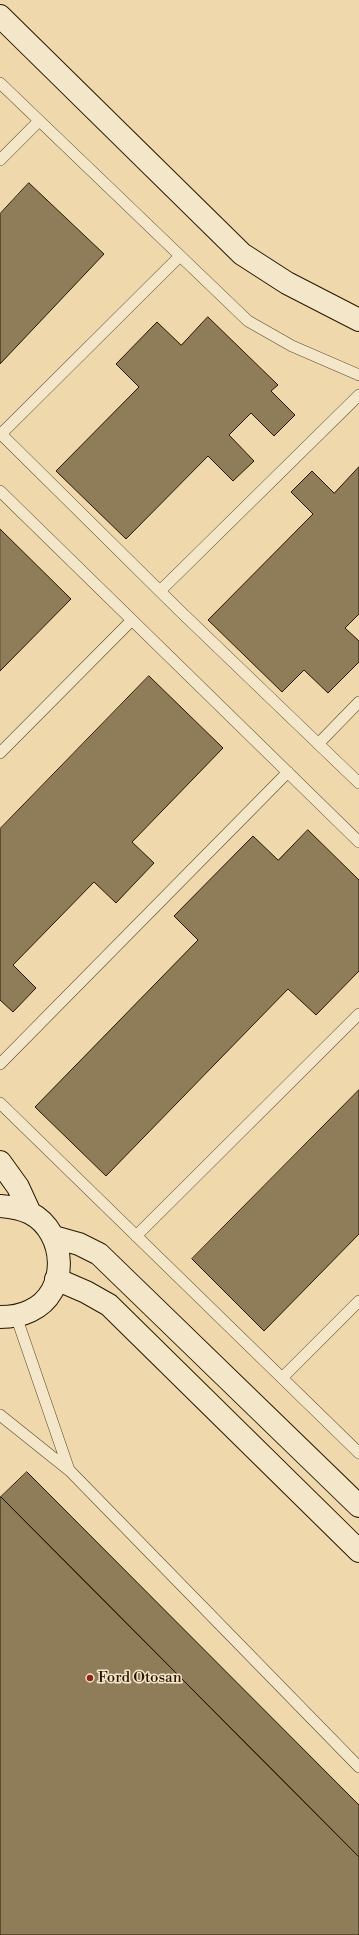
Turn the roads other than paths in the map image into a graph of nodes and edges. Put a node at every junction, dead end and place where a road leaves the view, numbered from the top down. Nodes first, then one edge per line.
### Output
1 (0, 16) edge
2 (0, 83) edge
3 (39, 121) junction
4 (0, 160) edge
5 (180, 256) junction
6 (359, 320) edge
7 (359, 376) edge
8 (359, 395) edge
9 (1, 433) edge
10 (0, 491) edge
11 (160, 591) junction
12 (132, 620) junction
13 (359, 702) edge
14 (318, 744) junction
15 (0, 753) edge
16 (288, 772) junction
17 (359, 783) edge
18 (359, 842) edge
19 (359, 1014) edge
20 (0, 1064) edge
21 (0, 1103) edge
22 (0, 1162) edge
23 (0, 1206) edge
24 (30, 1213) junction
25 (136, 1236) junction
26 (54, 1237) junction
27 (56, 1279) junction
28 (359, 1301) edge
29 (8, 1317) edge
30 (282, 1378) junction
31 (0, 1415) edge
32 (359, 1453) edge
33 (70, 1471) junction
34 (359, 1506) edge
35 (359, 1551) edge
36 (359, 1767) edge

1 - 6 main road
2 - 3 lane
3 - 4 lane
3 - 5 lane
5 - 7 lane
5 - 9 lane
8 - 11 lane
9 - 11 lane
10 - 12 lane
11 - 14 lane
12 - 15 lane
12 - 16 lane
13 - 14 lane
14 - 17 lane
16 - 18 lane
16 - 20 lane
19 - 25 lane
21 - 25 lane
22 - 24 main road
23 - 24 main road
24 - 26 main road
25 - 30 lane
26 - 27 main road
26 - 34 main road
27 - 29 main road
27 - 35 main road
28 - 30 lane
29 - 33 lane
30 - 32 lane
31 - 33 lane
33 - 36 lane

